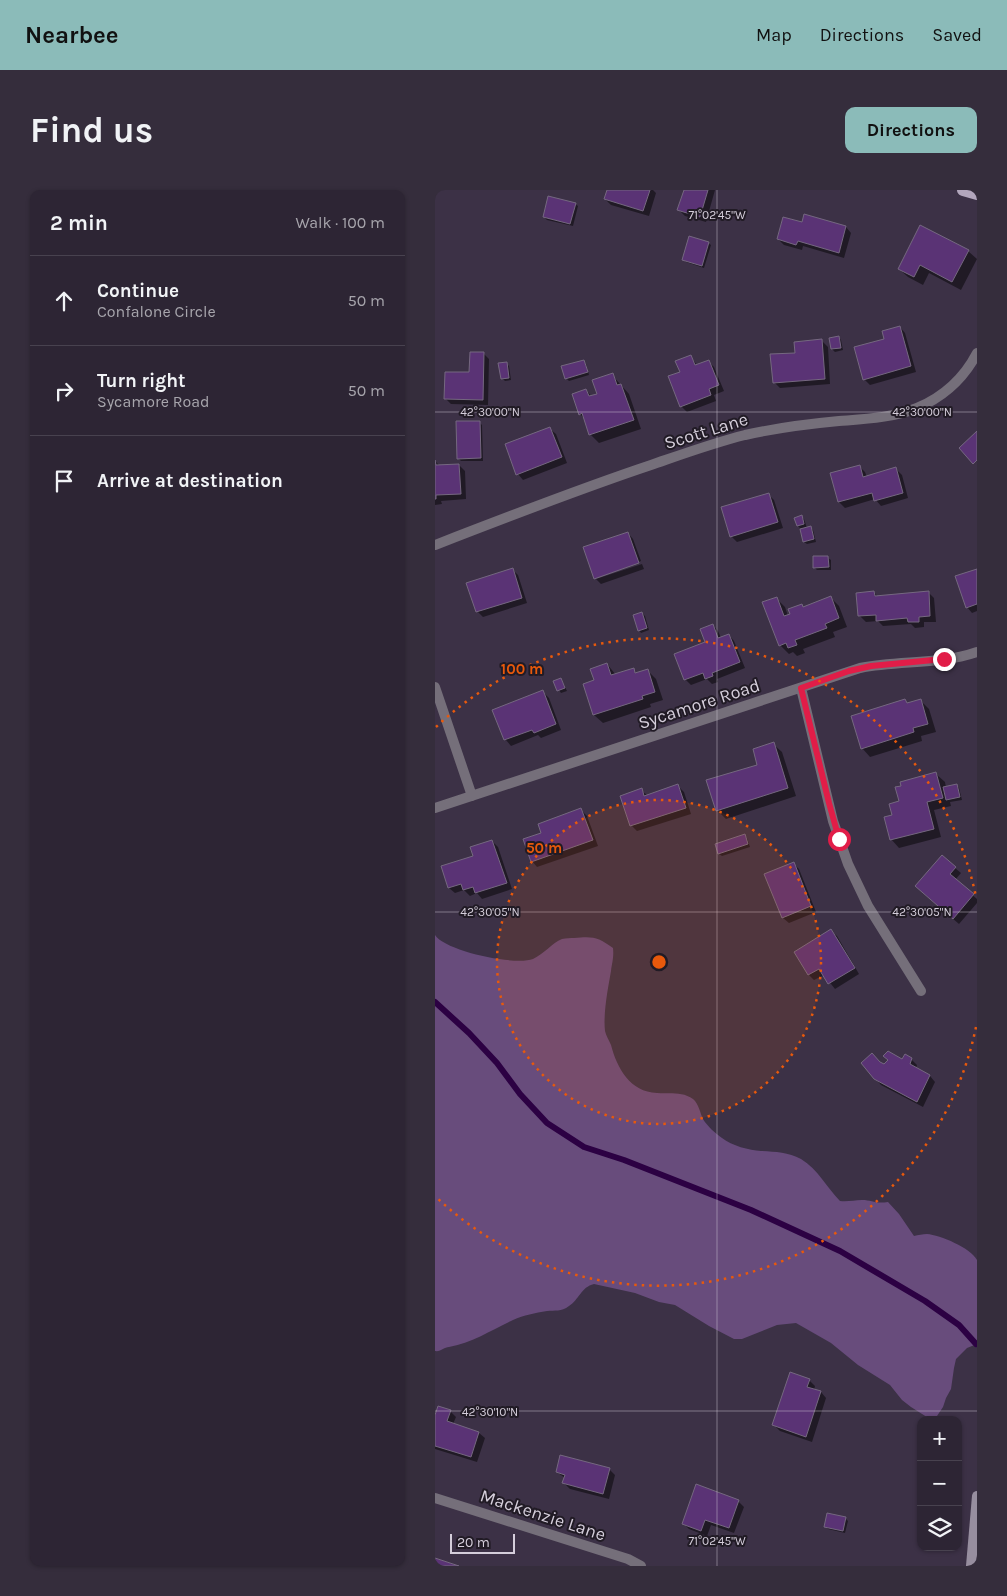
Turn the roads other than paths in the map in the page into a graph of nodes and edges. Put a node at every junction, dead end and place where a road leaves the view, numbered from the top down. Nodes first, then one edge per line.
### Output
1 (963, 190) edge
2 (977, 194) edge
3 (977, 353) edge
4 (435, 545) edge
5 (977, 652) edge
6 (435, 687) edge
7 (801, 688) junction
8 (472, 796) junction
9 (435, 808) edge
10 (921, 990) dead end
11 (977, 1496) edge
12 (435, 1498) edge
13 (641, 1566) edge
14 (971, 1566) edge

1 - 2 main road
3 - 4 street, Scott Lane
5 - 7 street, Sycamore Road
6 - 8 street
7 - 8 street, Sycamore Road
7 - 10 street
8 - 9 street, Sycamore Road
11 - 14 main road
12 - 13 street, Mackenzie Lane

